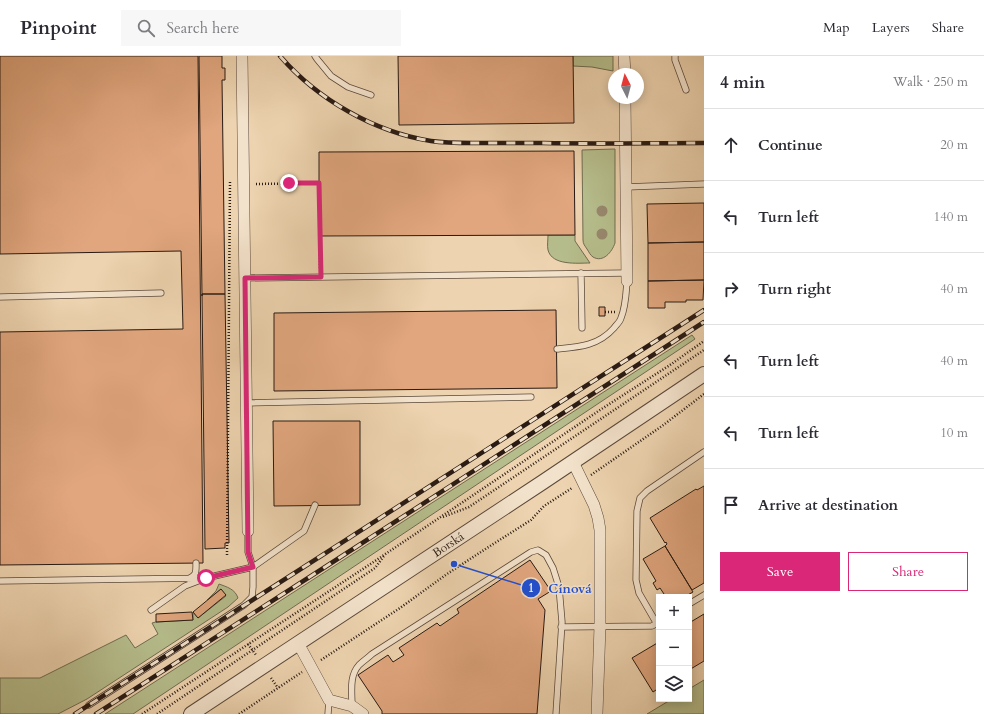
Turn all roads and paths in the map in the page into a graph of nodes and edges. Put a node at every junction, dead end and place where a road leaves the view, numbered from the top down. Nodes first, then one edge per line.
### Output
1 (242, 56) edge
2 (315, 56) edge
3 (624, 56) edge
4 (675, 56) edge
5 (624, 68) edge
6 (686, 90) dead end
7 (371, 95) dead end
8 (625, 104) edge
9 (230, 175) dead end
10 (256, 184) dead end
11 (704, 184) edge
12 (626, 187) junction
13 (581, 273) junction
14 (321, 277) junction
15 (627, 277) junction
16 (245, 278) junction
17 (161, 293) dead end
18 (0, 297) edge
19 (582, 328) dead end
20 (704, 341) edge
21 (557, 349) dead end
22 (704, 350) edge
23 (704, 374) edge
24 (704, 394) edge
25 (531, 397) dead end
26 (246, 403) junction
27 (704, 452) edge
28 (573, 462) junction
29 (583, 481) junction
30 (316, 505) dead end
31 (439, 518) junction
32 (248, 531) joint
33 (227, 555) dead end
34 (384, 555) junction
35 (196, 563) dead end
36 (253, 567) junction
37 (206, 578) junction
38 (188, 579) junction
39 (0, 581) edge
40 (704, 595) edge
41 (692, 602) edge
42 (151, 610) dead end
43 (656, 620) edge
44 (656, 624) edge
45 (600, 626) junction
46 (561, 627) junction
47 (298, 643) junction
48 (311, 666) junction
49 (329, 700) junction
50 (89, 705) dead end
51 (352, 706) junction
52 (142, 714) edge
53 (157, 714) edge
54 (191, 714) edge
55 (239, 714) edge
56 (328, 714) edge
57 (363, 714) edge
58 (556, 714) edge
59 (598, 714) edge

1 - 16 street
2 - 7 lane
3 - 5 street
4 - 6 lane
8 - 12 street
9 - 33 path
10 - 14 path
11 - 12 lane
12 - 15 street
13 - 14 lane
13 - 15 lane
13 - 19 lane
14 - 16 lane
15 - 21 lane
16 - 26 street
17 - 18 lane
20 - 31 path
22 - 31 path
23 - 28 street, Borská
24 - 29 path
25 - 26 lane
26 - 32 street
27 - 43 lane
28 - 29 street
28 - 47 street, Borská
29 - 45 street
29 - 48 path
30 - 36 lane
31 - 34 path
32 - 36 lane
34 - 52 path
34 - 53 path
35 - 38 lane
36 - 37 lane
36 - 50 lane
37 - 38 lane
37 - 42 lane
38 - 39 lane
40 - 41 lane
44 - 45 lane
45 - 46 lane
45 - 59 street
46 - 51 lane
46 - 58 lane
47 - 48 street
47 - 54 street, Borská
48 - 49 street
48 - 55 path
49 - 51 street
49 - 56 lane
51 - 57 street

